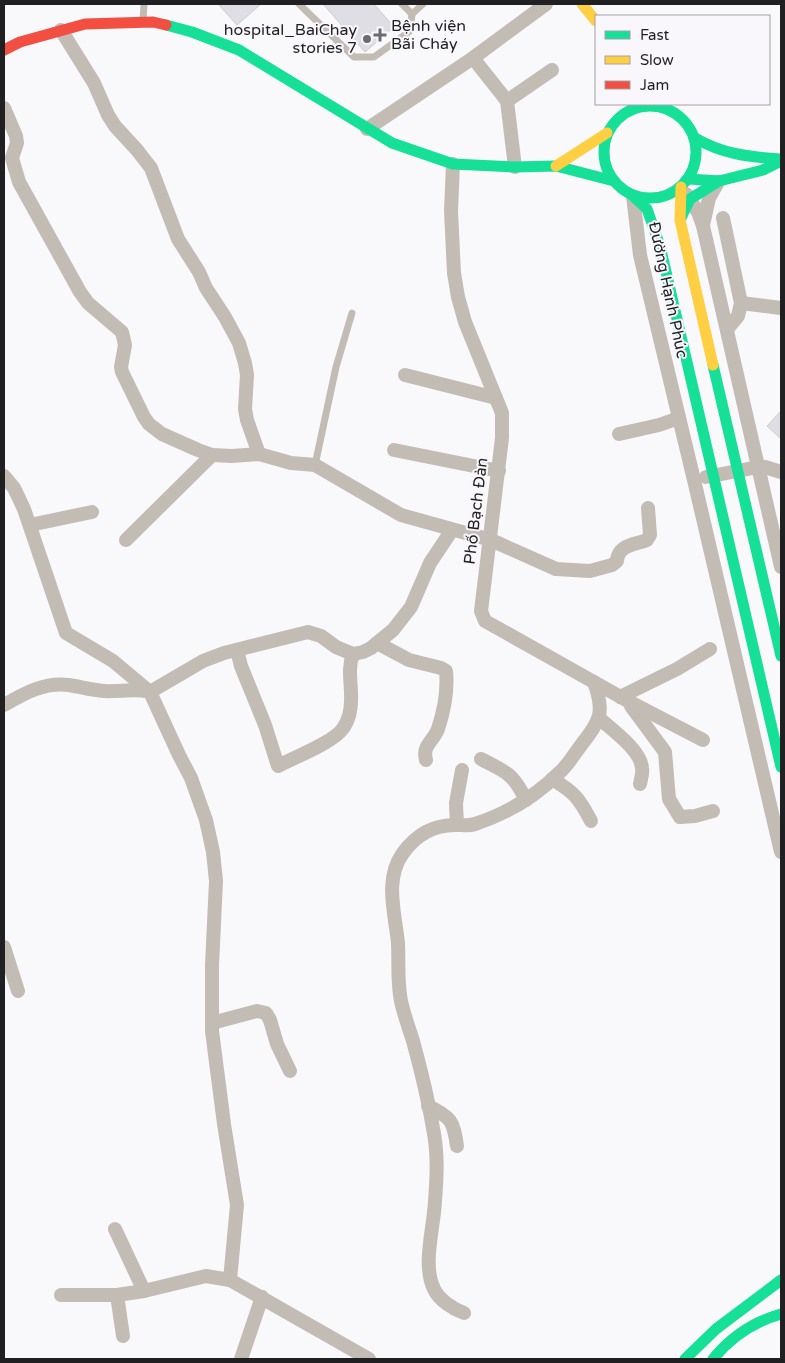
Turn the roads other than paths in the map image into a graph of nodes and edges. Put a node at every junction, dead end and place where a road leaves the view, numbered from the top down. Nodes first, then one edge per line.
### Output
1 (144, 4) edge
2 (299, 4) edge
3 (402, 4) edge
4 (423, 4) edge
5 (546, 4) edge
6 (582, 4) edge
7 (412, 14) junction
8 (595, 20) edge
9 (143, 21) junction
10 (61, 30) junction
11 (4, 50) edge
12 (473, 58) junction
13 (552, 70) dead end
14 (507, 101) junction
15 (669, 107) edge
16 (4, 108) edge
17 (623, 109) edge
18 (367, 129) junction
19 (607, 134) junction
20 (695, 138) junction
21 (781, 160) edge
22 (8, 162) edge
23 (453, 164) junction
24 (556, 166) junction
25 (515, 168) junction
26 (614, 181) junction
27 (719, 181) junction
28 (685, 183) junction
29 (633, 196) junction
30 (690, 199) junction
31 (723, 218) dead end
32 (680, 220) junction
33 (703, 226) junction
34 (741, 303) junction
35 (781, 308) edge
36 (352, 313) dead end
37 (728, 328) junction
38 (405, 375) dead end
39 (496, 398) junction
40 (679, 418) junction
41 (619, 434) dead end
42 (394, 450) dead end
43 (212, 454) junction
44 (259, 454) junction
45 (314, 465) junction
46 (758, 468) junction
47 (737, 470) junction
48 (498, 471) junction
49 (781, 472) edge
50 (714, 475) junction
51 (4, 476) edge
52 (694, 480) junction
53 (648, 508) dead end
54 (92, 512) dead end
55 (30, 525) junction
56 (452, 530) junction
57 (126, 540) dead end
58 (490, 540) junction
59 (781, 567) edge
60 (377, 643) junction
61 (710, 649) dead end
62 (237, 650) junction
63 (353, 654) junction
64 (781, 656) edge
65 (594, 682) junction
66 (150, 692) junction
67 (623, 699) junction
68 (4, 705) edge
69 (599, 718) junction
70 (703, 740) dead end
71 (481, 759) dead end
72 (426, 760) dead end
73 (781, 767) edge
74 (462, 770) dead end
75 (552, 779) junction
76 (640, 784) dead end
77 (526, 800) junction
78 (713, 811) dead end
79 (591, 821) dead end
80 (457, 825) junction
81 (781, 852) edge
82 (4, 947) edge
83 (18, 991) dead end
84 (212, 1023) junction
85 (290, 1071) dead end
86 (428, 1106) junction
87 (457, 1146) dead end
88 (115, 1229) dead end
89 (230, 1280) junction
90 (781, 1280) edge
91 (144, 1291) junction
92 (61, 1295) dead end
93 (117, 1295) junction
94 (262, 1297) junction
95 (464, 1313) dead end
96 (781, 1314) edge
97 (123, 1336) dead end
98 (348, 1354) edge
99 (241, 1359) edge
100 (369, 1359) edge
101 (686, 1359) edge
102 (713, 1359) edge

1 - 9 lane
2 - 7 lane
3 - 7 lane
4 - 7 lane
5 - 12 street
6 - 8 main road
9 - 10 main road
9 - 18 main road
10 - 11 main road
10 - 44 street
12 - 14 street
12 - 18 street
13 - 14 street
14 - 25 street
15 - 17 main road
15 - 20 main road
16 - 22 street
17 - 19 main road
18 - 23 main road
19 - 24 main road
19 - 26 main road
20 - 21 main road
20 - 28 main road
21 - 27 main road
22 - 43 street
23 - 25 main road
23 - 39 street, Phố Bạch Đàn
24 - 25 main road
24 - 26 main road
26 - 29 main road
27 - 28 main road
27 - 30 main road
27 - 33 street
28 - 29 main road
28 - 30 street
28 - 32 main road, Đường Hạnh Phúc
29 - 40 street, Đường Hạnh Phúc
29 - 50 main road, Đường Hạnh Phúc
30 - 32 main road
30 - 33 street
31 - 34 street
32 - 47 main road, Đường Hạnh Phúc
33 - 37 street
34 - 35 street
34 - 37 street
36 - 45 lane
37 - 46 street
38 - 39 street
39 - 48 street, Phố Bạch Đàn
40 - 41 street
40 - 52 street, Đường Hạnh Phúc
42 - 48 street
43 - 44 street
43 - 57 street
44 - 45 street
45 - 56 street
46 - 47 street
46 - 49 street
46 - 59 street
47 - 50 street
47 - 64 main road, Đường Hạnh Phúc
48 - 58 street, Phố Bạch Đàn
50 - 52 street
50 - 73 main road, Đường Hạnh Phúc
51 - 55 street
52 - 81 street, Đường Hạnh Phúc
53 - 58 street
54 - 55 street
55 - 66 street
56 - 58 street
56 - 60 street
58 - 65 street, Phố Bạch Đàn
60 - 63 street
60 - 72 street
61 - 67 street
62 - 63 street
62 - 63 street
62 - 66 street
65 - 67 street, Phố Bạch Đàn
65 - 69 street
66 - 68 street
66 - 84 street
67 - 70 street, Phố Bạch Đàn
67 - 78 street
69 - 75 street
69 - 76 street
71 - 77 street
74 - 80 street
75 - 77 street
75 - 79 street
77 - 80 street
80 - 86 street
82 - 83 street
84 - 85 street
84 - 89 street
86 - 87 street
86 - 95 street
88 - 91 street
89 - 91 street
89 - 94 street
90 - 101 main road
91 - 93 street
92 - 93 street
93 - 97 street
94 - 98 street
94 - 99 street
96 - 102 main road
98 - 100 street

